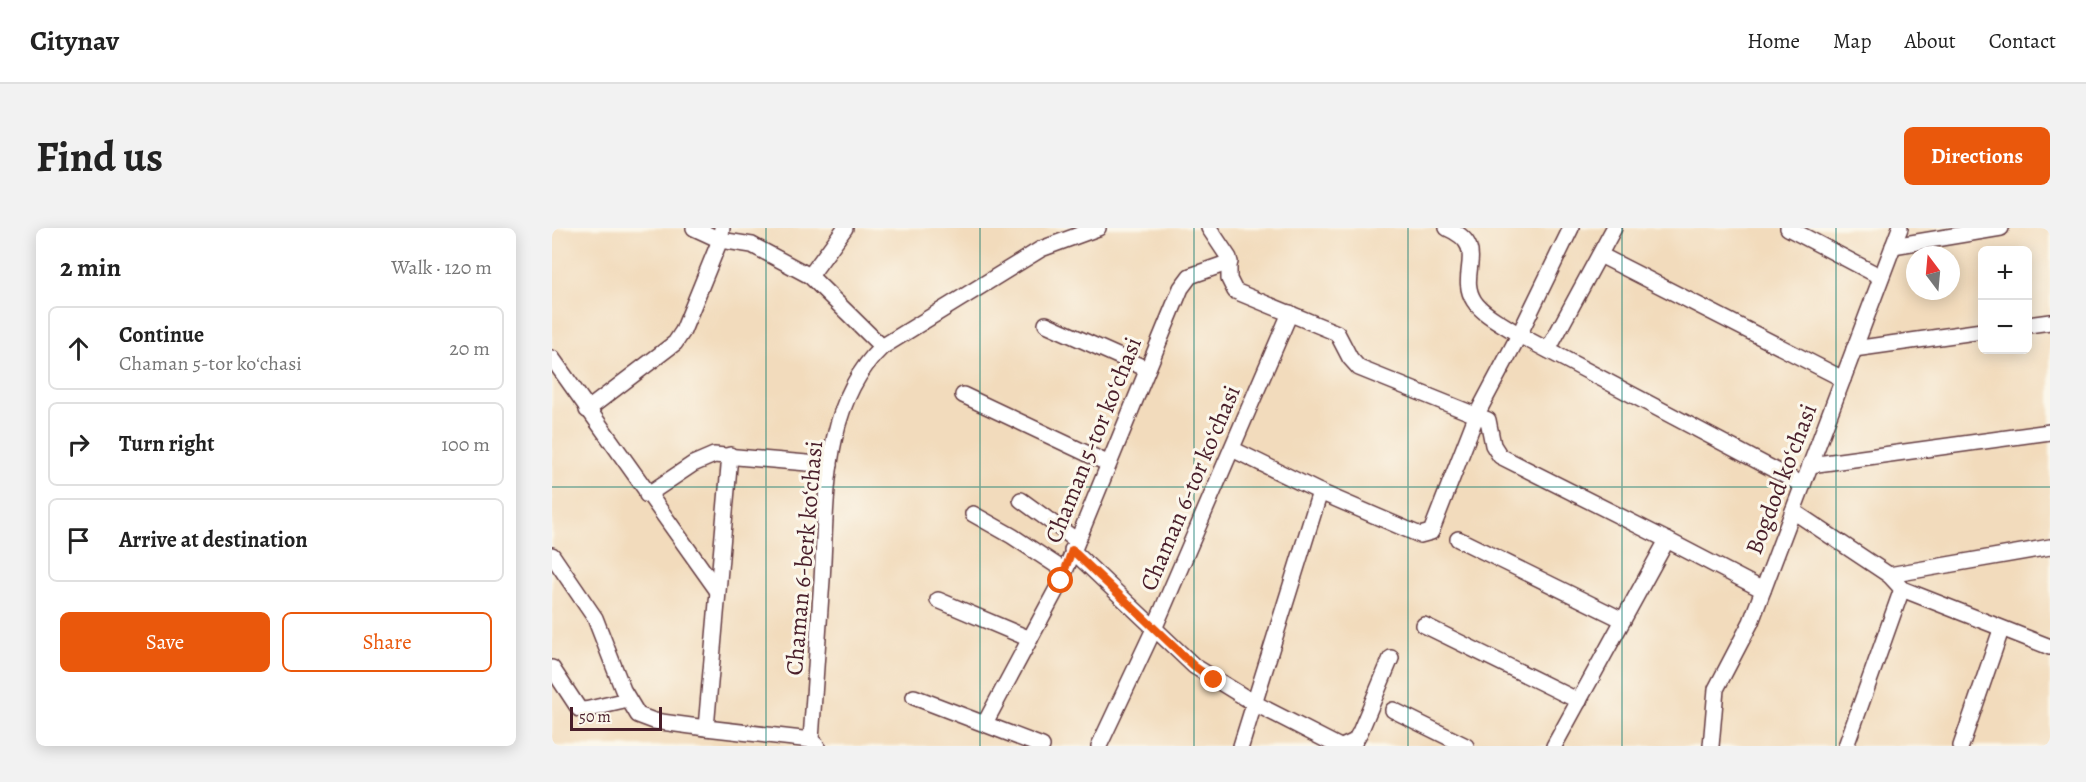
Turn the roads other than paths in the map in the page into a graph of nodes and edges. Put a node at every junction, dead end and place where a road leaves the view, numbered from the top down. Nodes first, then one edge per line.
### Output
1 (694, 228) edge
2 (845, 228) edge
3 (1098, 228) edge
4 (1209, 228) edge
5 (1447, 228) edge
6 (1571, 228) edge
7 (1614, 228) edge
8 (1788, 228) edge
9 (1900, 228) edge
10 (2001, 228) edge
11 (721, 234) edge
12 (1893, 246) junction
13 (1600, 255) junction
14 (1230, 262) junction
15 (810, 276) junction
16 (1881, 277) junction
17 (1290, 313) junction
18 (2050, 322) edge
19 (1046, 324) dead end
20 (2032, 324) edge
21 (1978, 332) edge
22 (1519, 335) junction
23 (882, 347) junction
24 (1854, 349) junction
25 (1548, 350) junction
26 (552, 358) edge
27 (1147, 369) junction
28 (1843, 379) junction
29 (963, 395) dead end
30 (587, 410) junction
31 (1477, 414) junction
32 (2050, 432) edge
33 (1232, 449) junction
34 (730, 455) junction
35 (1107, 464) junction
36 (830, 465) junction
37 (1810, 465) junction
38 (1803, 485) junction
39 (1320, 492) junction
40 (647, 495) junction
41 (1021, 501) dead end
42 (1793, 511) junction
43 (973, 514) dead end
44 (1458, 539) dead end
45 (1667, 540) junction
46 (1074, 545) junction
47 (2050, 547) edge
48 (552, 555) edge
49 (1065, 572) junction
50 (1889, 575) junction
51 (1902, 589) junction
52 (717, 590) junction
53 (1763, 590) junction
54 (938, 600) dead end
55 (1623, 620) junction
56 (1424, 625) dead end
57 (1154, 629) junction
58 (2001, 630) junction
59 (1030, 639) junction
60 (2050, 647) edge
61 (1391, 658) dead end
62 (552, 668) edge
63 (914, 697) dead end
64 (628, 700) junction
65 (1579, 701) junction
66 (1254, 703) junction
67 (1393, 710) dead end
68 (985, 723) junction
69 (706, 728) junction
70 (814, 743) edge
71 (1042, 746) edge
72 (1099, 746) edge
73 (1241, 746) edge
74 (1338, 746) edge
75 (1344, 746) edge
76 (1466, 746) edge
77 (1554, 746) edge
78 (1711, 746) edge
79 (1846, 746) edge
80 (1961, 746) edge

1 - 11 street
2 - 15 street
3 - 23 street, Chaman 6-berk koʻchasi
4 - 14 street
5 - 22 street
6 - 22 street
7 - 13 street
8 - 16 street
9 - 12 street, Bogdod koʻchasi
10 - 12 street
11 - 15 street
11 - 30 street
12 - 16 street, Bogdod koʻchasi
13 - 25 street
13 - 28 street
14 - 17 street
14 - 27 street, Chaman 5-tor koʻchasi
15 - 23 street
16 - 24 street, Bogdod koʻchasi
17 - 31 street
17 - 33 street, Chaman 6-tor koʻchasi
18 - 20 street
19 - 27 street
21 - 24 street
22 - 25 street
22 - 31 street
23 - 36 street, Chaman 6-berk koʻchasi
24 - 28 street, Bogdod koʻchasi
25 - 38 street
26 - 30 street
27 - 35 street, Chaman 5-tor koʻchasi
28 - 37 street, Bogdod koʻchasi
29 - 35 street
30 - 40 street
31 - 39 street
31 - 45 street
32 - 37 street
33 - 39 street
33 - 57 street, Chaman 6-tor koʻchasi
34 - 36 street
34 - 40 street
34 - 52 street
35 - 46 street, Chaman 5-tor koʻchasi
36 - 70 street, Chaman 6-berk koʻchasi
37 - 38 street, Bogdod koʻchasi
38 - 42 street, Bogdod koʻchasi
39 - 66 street
40 - 52 street
41 - 46 street
42 - 50 street
42 - 53 street, Bogdod koʻchasi
43 - 49 street
44 - 55 street
45 - 53 street
45 - 55 street
46 - 49 street, Chaman 5-tor koʻchasi
46 - 57 street
47 - 50 street
48 - 64 street
49 - 59 street, Chaman 5-tor koʻchasi
50 - 51 street
51 - 58 street
51 - 79 street
52 - 69 street
53 - 78 street, Bogdod koʻchasi
54 - 59 street
55 - 65 street
56 - 65 street
57 - 66 street
57 - 72 street, Chaman 6-tor koʻchasi
58 - 60 street
58 - 80 street
59 - 68 street, Chaman 5-tor koʻchasi
61 - 75 street
62 - 64 street
63 - 68 street
64 - 69 street
65 - 77 street
66 - 73 street
66 - 74 street
67 - 76 street
68 - 71 street
69 - 70 street

